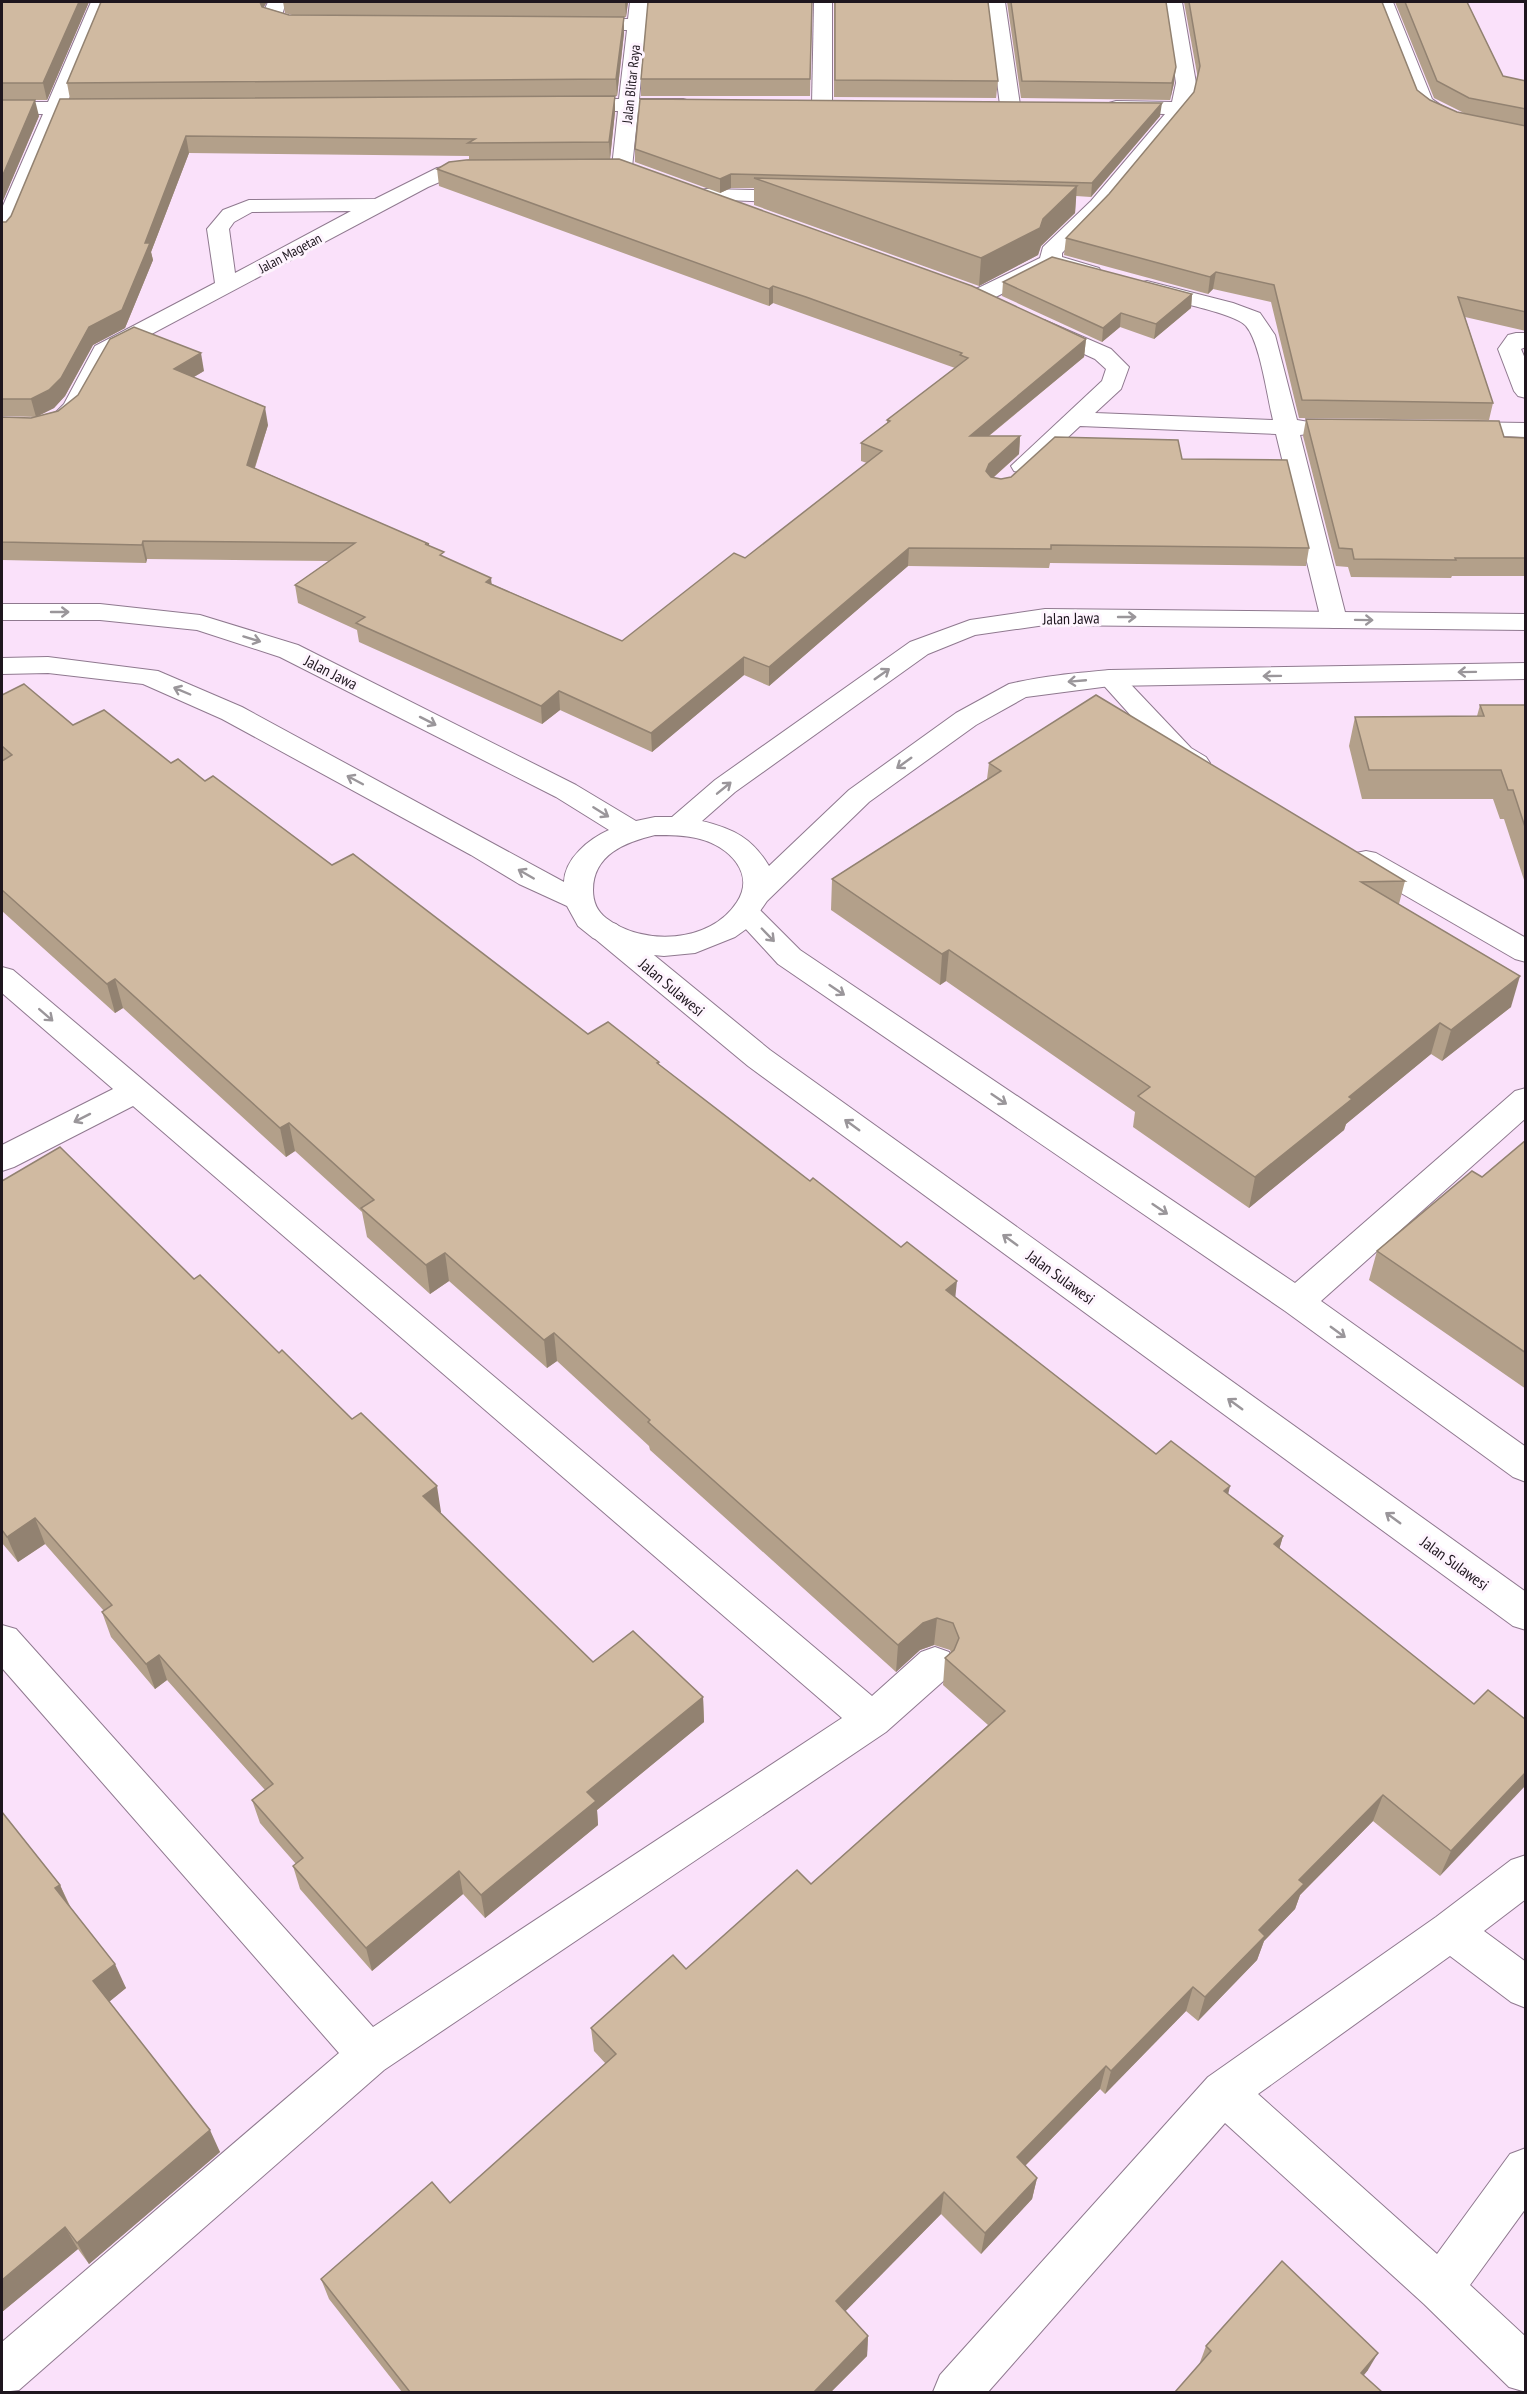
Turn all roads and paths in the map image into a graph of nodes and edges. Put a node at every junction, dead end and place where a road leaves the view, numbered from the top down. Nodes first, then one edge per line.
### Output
1 (100, 2) edge
2 (276, 2) edge
3 (639, 2) edge
4 (823, 2) edge
5 (996, 2) edge
6 (1173, 2) edge
7 (1384, 2) edge
8 (325, 23) edge
9 (566, 24) edge
10 (637, 25) junction
11 (546, 105) edge
12 (630, 105) junction
13 (698, 105) edge
14 (800, 105) edge
15 (822, 105) junction
16 (846, 105) edge
17 (986, 105) edge
18 (1010, 105) junction
19 (1032, 105) edge
20 (126, 107) edge
21 (1101, 107) edge
22 (2, 108) edge
23 (54, 108) junction
24 (1180, 108) junction
25 (1526, 135) edge
26 (598, 167) edge
27 (503, 168) edge
28 (685, 188) edge
29 (706, 195) junction
30 (825, 198) edge
31 (1075, 204) edge
32 (380, 205) junction
33 (1098, 205) junction
34 (761, 215) edge
35 (2, 232) edge
36 (1051, 260) junction
37 (226, 286) junction
38 (958, 288) edge
39 (980, 296) junction
40 (1000, 306) edge
41 (1021, 316) edge
42 (1526, 340) edge
43 (1526, 391) edge
44 (1075, 419) junction
45 (2, 425) edge
46 (1285, 427) junction
47 (1331, 428) edge
48 (1434, 429) edge
49 (1526, 430) edge
50 (1008, 480) edge
51 (2, 612) edge
52 (1334, 620) junction
53 (1525, 623) edge
54 (2, 666) edge
55 (1526, 671) edge
56 (1110, 678) junction
57 (1221, 778) edge
58 (679, 826) junction
59 (631, 831) junction
60 (1343, 847) edge
61 (578, 900) junction
62 (752, 904) junction
63 (605, 931) junction
64 (1526, 952) edge
65 (2, 977) edge
66 (134, 1092) junction
67 (1526, 1098) edge
68 (2, 1159) edge
69 (1297, 1302) junction
70 (1526, 1467) edge
71 (1526, 1614) edge
72 (2, 1641) edge
73 (935, 1664) dead end
74 (872, 1720) junction
75 (1526, 1874) edge
76 (1451, 1931) junction
77 (1526, 1988) edge
78 (369, 2055) junction
79 (1223, 2092) junction
80 (1526, 2170) edge
81 (1440, 2288) junction
82 (1526, 2370) edge
83 (2, 2373) edge
84 (957, 2392) edge

1 - 23 street
2 - 8 street
3 - 10 street, Jalan Blitar Raya
4 - 15 street
5 - 18 street
6 - 24 street
7 - 25 street
9 - 10 street
10 - 12 street, Jalan Blitar Raya
11 - 12 street
12 - 13 street
12 - 26 street, Jalan Blitar Raya
14 - 15 street
15 - 16 street
17 - 18 street
18 - 19 street
20 - 23 street
21 - 24 street
22 - 23 street
23 - 35 street
24 - 33 street
27 - 32 street, Jalan Magetan
28 - 29 street
29 - 30 street
29 - 34 street
31 - 33 street
32 - 37 street, Jalan Magetan
32 - 37 street
33 - 36 street
36 - 39 street
36 - 46 street
37 - 45 street, Jalan Magetan
38 - 39 street
39 - 40 street
41 - 44 street
42 - 43 street
44 - 46 street
44 - 50 street
46 - 47 street
46 - 52 street
48 - 49 street
51 -> 59 street, Jalan Jawa
52 -> 53 street, Jalan Jawa
58 -> 52 street, Jalan Jawa
61 -> 54 street
55 -> 56 street
56 - 57 street
56 -> 62 street
58 - 59 street
58 - 62 street
59 - 61 street
60 - 64 street
61 - 63 street
62 - 63 street
62 -> 69 street
71 -> 63 street, Jalan Sulawesi
65 -> 66 street
66 -> 68 street
66 - 74 street
67 - 69 street
69 -> 70 street
72 - 78 street
73 - 74 street
74 - 78 street
75 - 76 street
76 - 77 street
76 - 79 street
78 - 83 street
79 - 81 street
79 - 84 street
80 - 81 street
81 - 82 street

